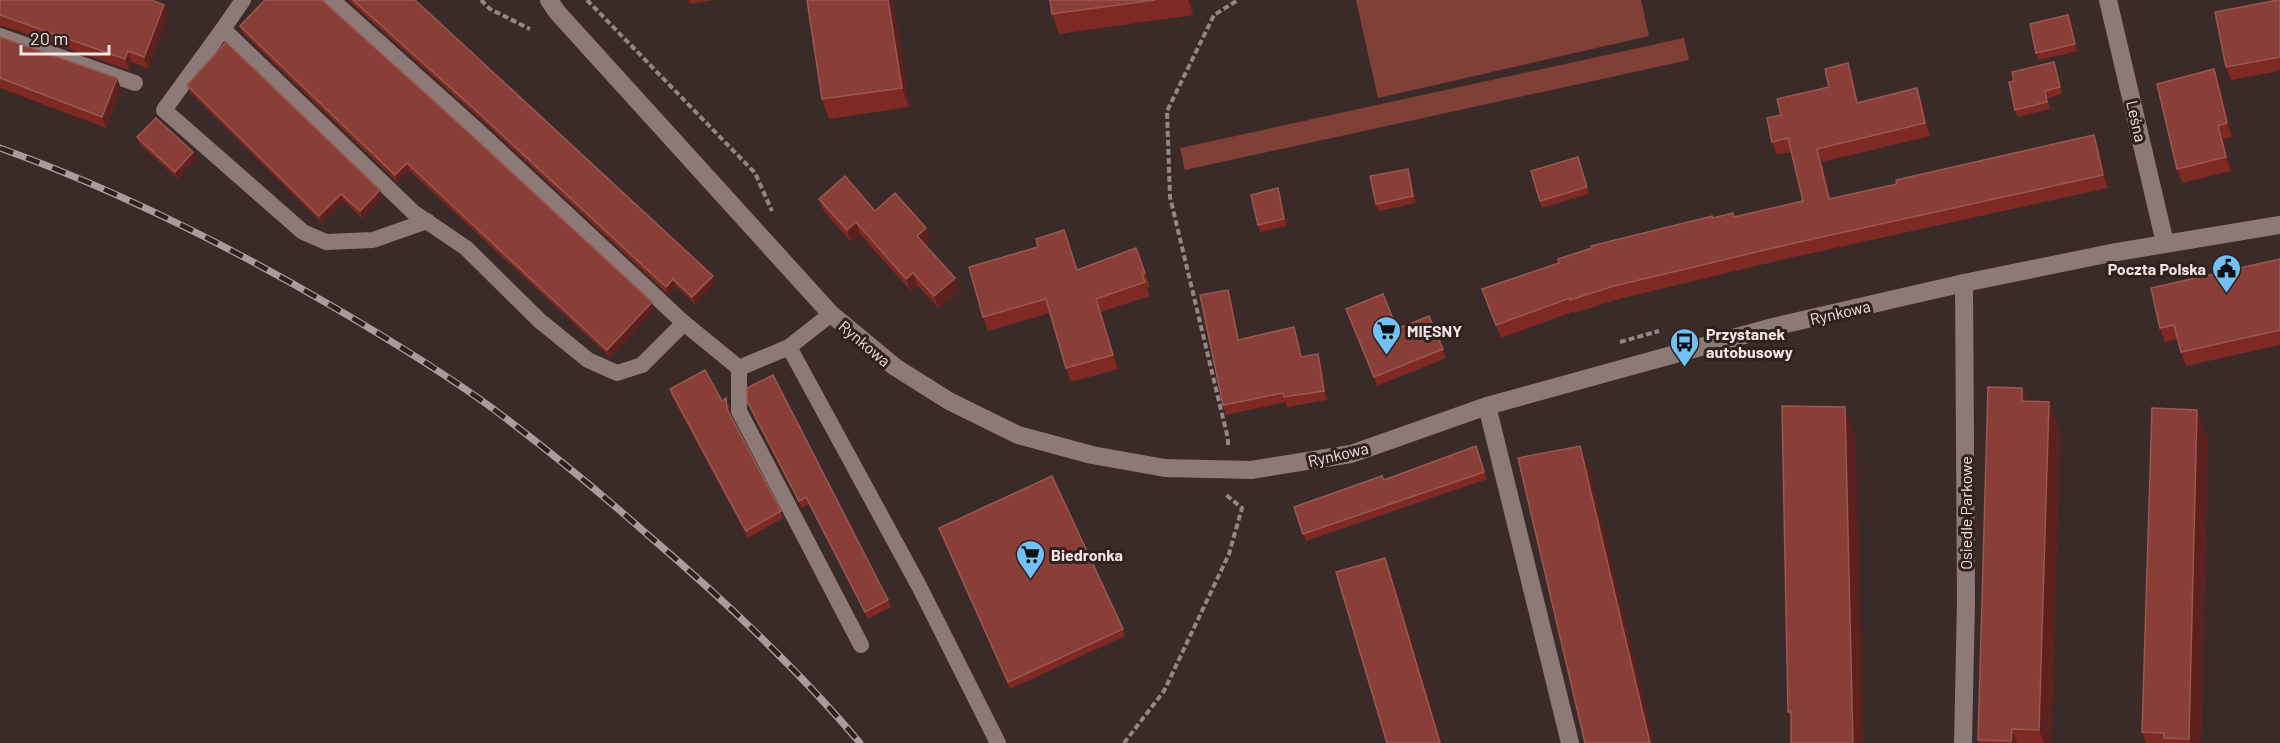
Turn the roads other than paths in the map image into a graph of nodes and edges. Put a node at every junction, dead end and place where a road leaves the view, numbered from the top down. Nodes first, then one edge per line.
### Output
1 (243, 0) edge
2 (332, 0) edge
3 (549, 0) edge
4 (2108, 0) edge
5 (223, 29) junction
6 (0, 36) edge
7 (135, 83) dead end
8 (427, 221) junction
9 (2280, 225) edge
10 (2165, 243) junction
11 (1964, 283) junction
12 (831, 314) junction
13 (684, 322) junction
14 (789, 347) junction
15 (740, 368) junction
16 (1487, 406) junction
17 (861, 645) dead end
18 (998, 743) edge
19 (1570, 743) edge
20 (1963, 743) edge

1 - 5 lane
2 - 13 lane
3 - 12 street, Rynkowa
4 - 10 street, Leśna
5 - 8 lane
5 - 8 lane
6 - 7 lane
8 - 13 lane
9 - 10 street, Rynkowa
10 - 11 street, Rynkowa
11 - 16 street, Rynkowa
11 - 20 street, Osiedle Parkowe
12 - 14 lane
12 - 16 street, Rynkowa
13 - 15 lane
14 - 15 lane
14 - 18 lane
15 - 17 lane
16 - 19 street

